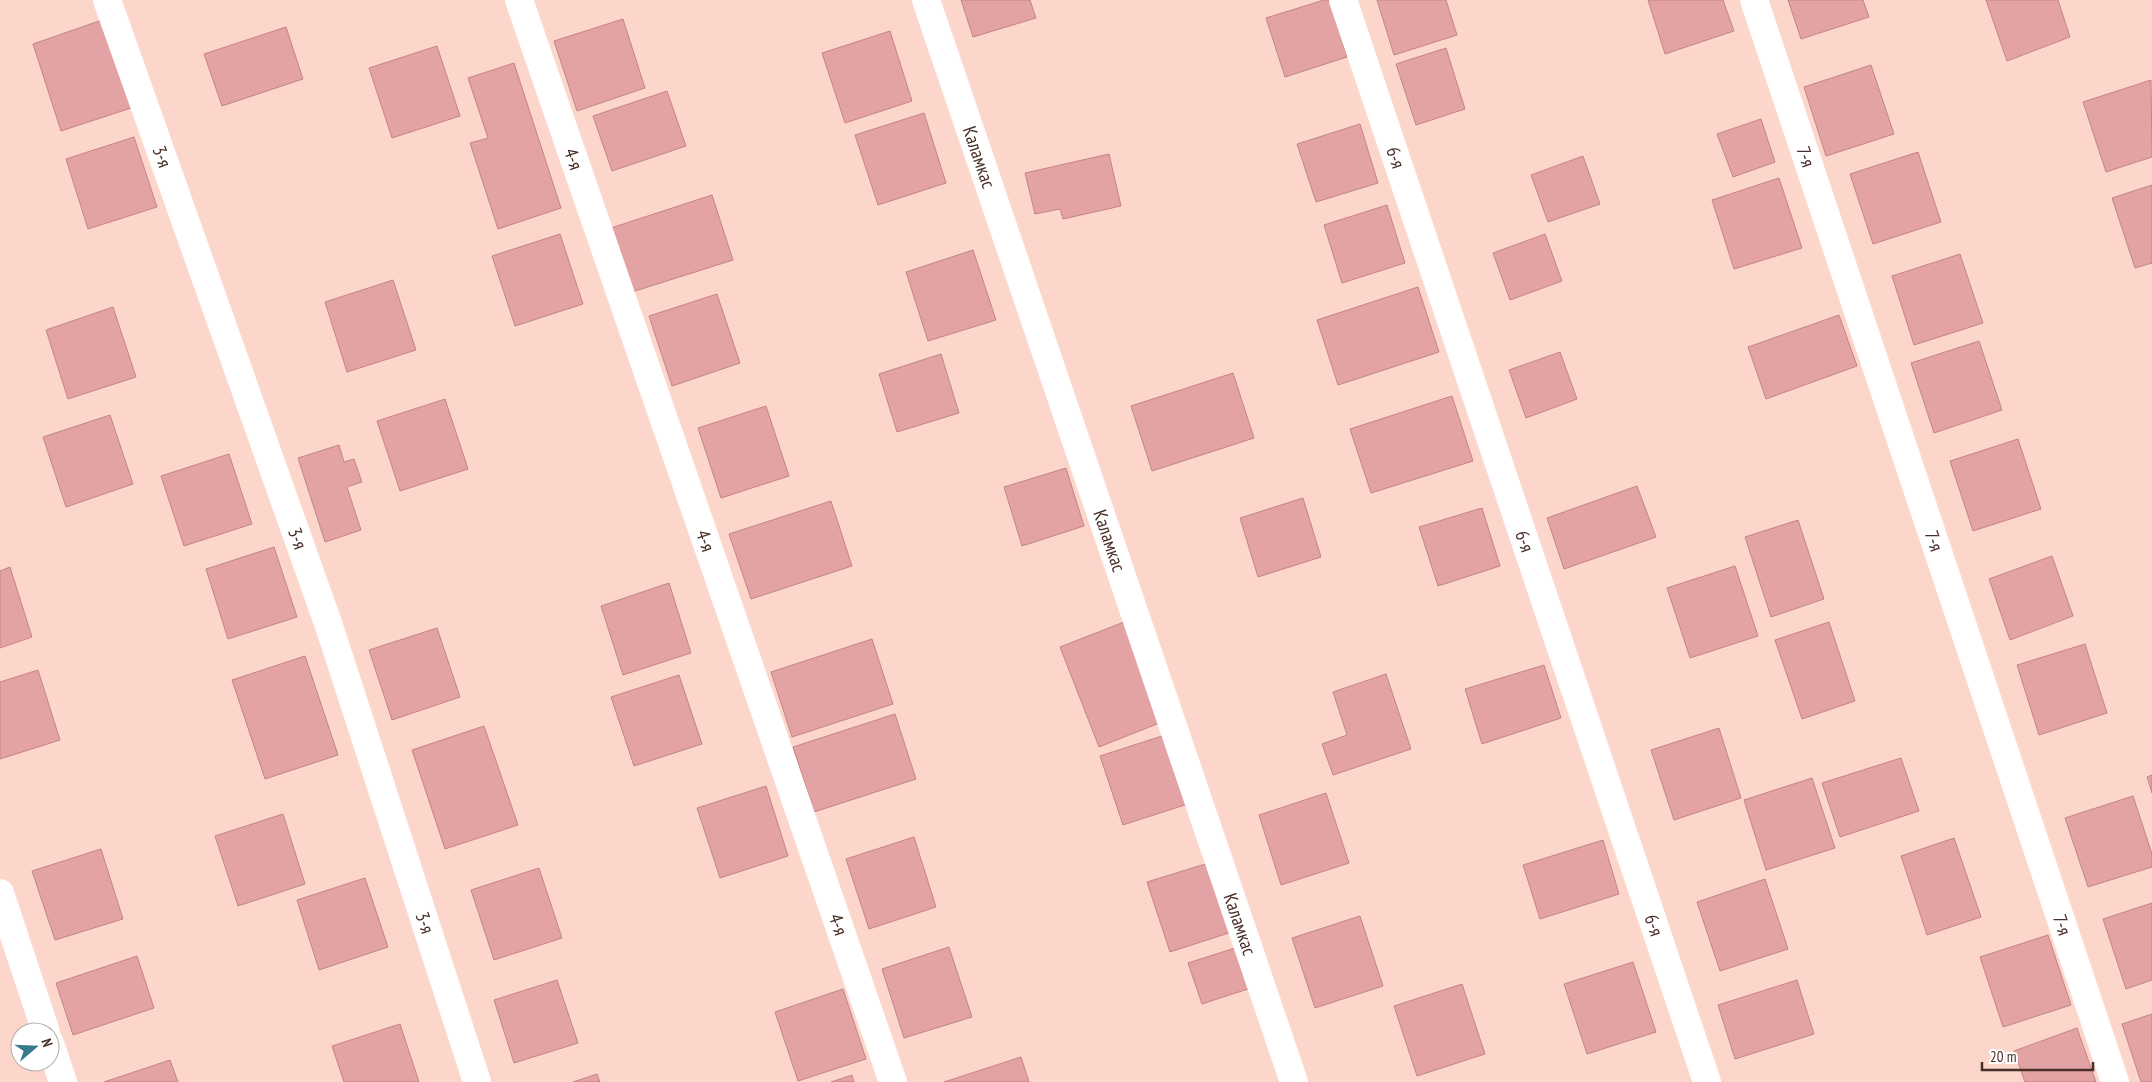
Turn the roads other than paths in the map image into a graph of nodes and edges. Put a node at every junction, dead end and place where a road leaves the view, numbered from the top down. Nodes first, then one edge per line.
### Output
1 (107, 0) edge
2 (519, 0) edge
3 (926, 0) edge
4 (1342, 0) edge
5 (1754, 0) edge
6 (0, 893) edge
7 (43, 1022) edge
8 (477, 1082) edge
9 (893, 1082) edge
10 (1294, 1082) edge
11 (1707, 1082) edge
12 (2115, 1082) edge

1 - 8 street, 3-я
2 - 9 street, 4-я
3 - 10 street, Каламкас
4 - 11 street, 6-я
5 - 12 street, 7-я
6 - 7 street

